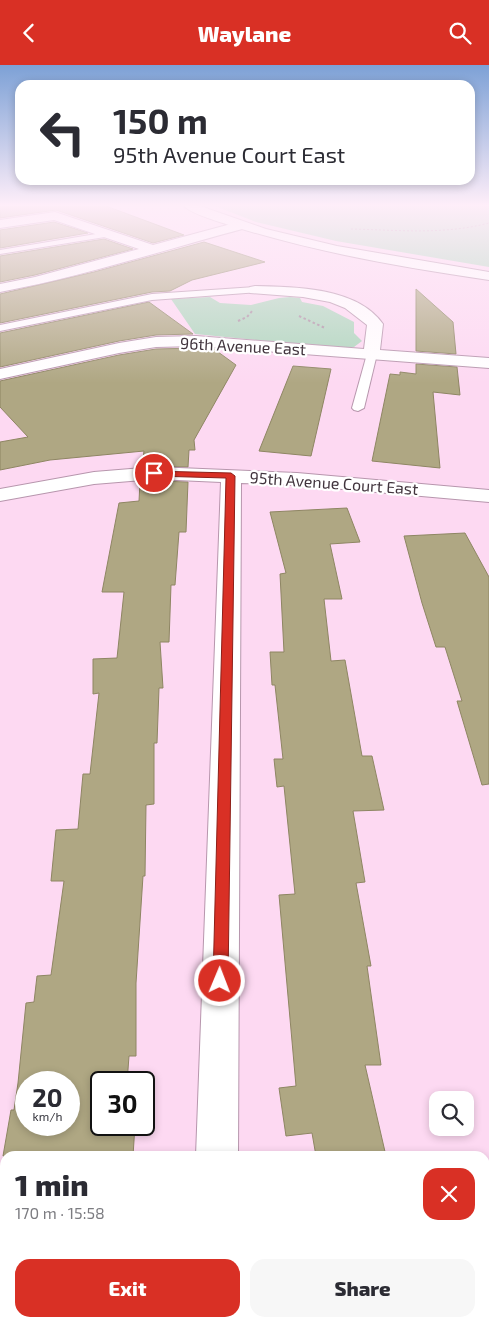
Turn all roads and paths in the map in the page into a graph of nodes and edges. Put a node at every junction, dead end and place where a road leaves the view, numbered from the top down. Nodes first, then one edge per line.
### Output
1 (97, 265) edge
2 (422, 265) edge
3 (489, 276) edge
4 (0, 288) edge
5 (255, 291) joint
6 (0, 328) edge
7 (372, 354) junction
8 (489, 363) edge
9 (0, 374) edge
10 (358, 408) dead end
11 (231, 476) junction
12 (0, 495) edge
13 (489, 496) edge
14 (217, 1151) edge

1 - 4 street
2 - 3 street
5 - 6 lane
5 - 7 street
7 - 8 street, 96th Avenue East
7 - 9 street, 96th Avenue East
7 - 10 lane
11 - 12 street, 95th Avenue Court East
11 - 13 street, 95th Avenue Court East
11 - 14 street

